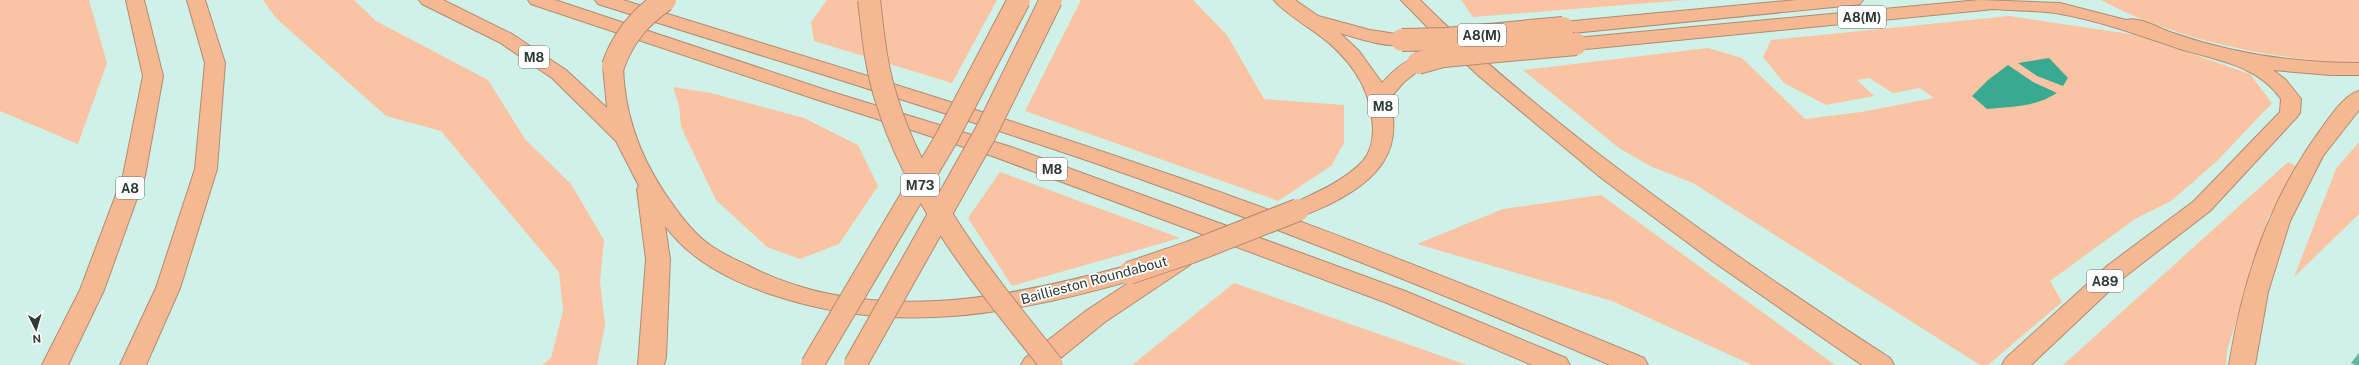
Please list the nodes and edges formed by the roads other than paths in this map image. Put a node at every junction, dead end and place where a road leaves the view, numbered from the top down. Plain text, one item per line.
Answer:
1 (135, 0) edge
2 (196, 0) edge
3 (428, 0) edge
4 (538, 0) edge
5 (604, 0) edge
6 (665, 0) edge
7 (869, 0) edge
8 (1020, 0) edge
9 (1051, 0) edge
10 (1283, 0) edge
11 (1410, 0) edge
12 (1854, 0) edge
13 (2077, 0) edge
14 (1311, 18) junction
15 (2145, 30) junction
16 (2230, 55) junction
17 (2359, 69) edge
18 (1380, 97) junction
19 (2359, 97) edge
20 (623, 137) junction
21 (648, 183) junction
22 (1135, 279) junction
23 (55, 365) edge
24 (133, 365) edge
25 (651, 365) edge
26 (812, 365) edge
27 (855, 365) edge
28 (1034, 365) edge
29 (1052, 365) edge
30 (1557, 365) edge
31 (1635, 365) edge
32 (1881, 365) edge
33 (2014, 365) edge
34 (2242, 365) edge

1 - 23 highway, A8
2 - 24 highway
3 - 20 highway, M8
4 - 30 highway, M8
5 - 31 highway, M8
6 - 20 highway, Baillieston Roundabout / M8, bridge
7 - 29 highway, M73, bridge
8 - 26 highway, M73, bridge
9 - 27 highway, M73, bridge
10 - 14 highway, M8
11 - 32 highway
12 - 14 highway, A8(M), bridge
13 - 15 highway
14 - 18 highway, M8
15 - 16 highway
15 - 18 highway, A8(M), bridge
16 - 17 highway
16 - 33 highway, A89
18 - 22 highway, M8, bridge
19 - 34 highway
20 - 21 highway, Baillieston Roundabout / M8
21 - 22 highway, Baillieston Roundabout / M8
21 - 25 highway
22 - 28 highway

